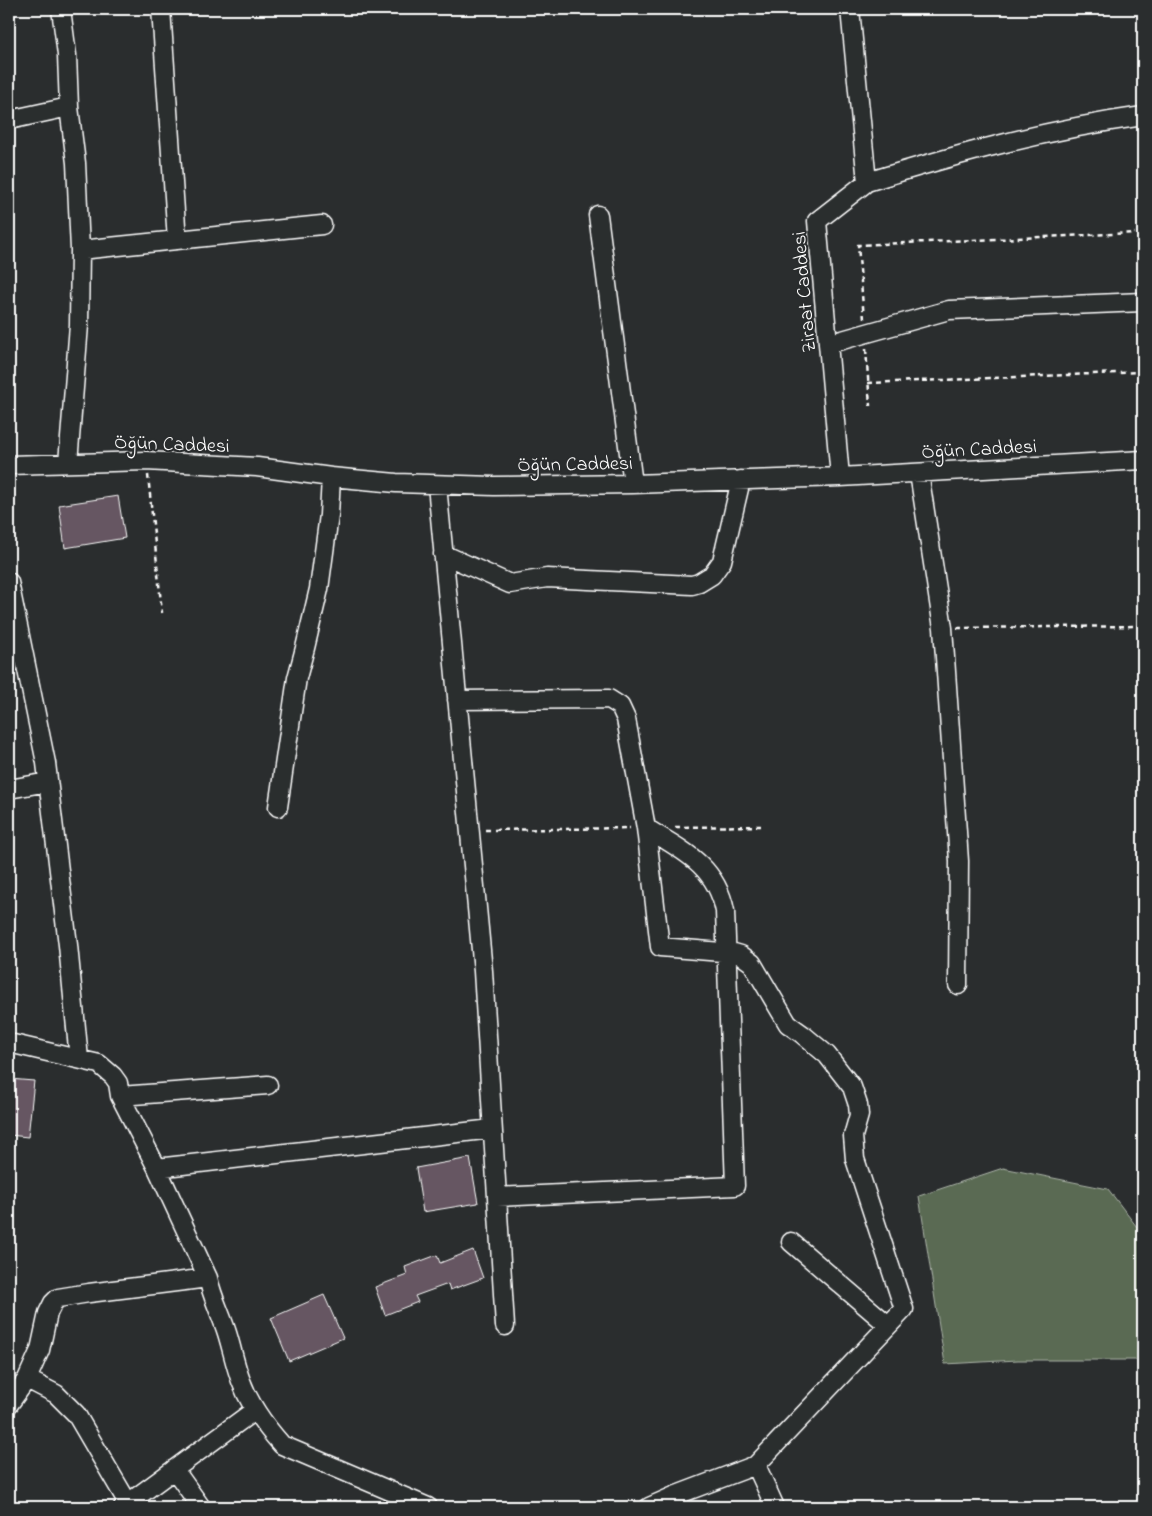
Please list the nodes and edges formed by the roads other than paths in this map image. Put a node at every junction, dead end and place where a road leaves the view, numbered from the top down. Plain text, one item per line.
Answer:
1 (61, 9) edge
2 (161, 9) edge
3 (850, 9) edge
4 (69, 107) junction
5 (1143, 116) edge
6 (9, 120) edge
7 (867, 182) junction
8 (598, 216) dead end
9 (322, 225) dead end
10 (177, 240) junction
11 (80, 250) junction
12 (1143, 302) edge
13 (828, 344) junction
14 (1143, 460) edge
15 (68, 463) junction
16 (9, 465) edge
17 (919, 472) junction
18 (331, 477) junction
19 (840, 477) junction
20 (741, 480) junction
21 (633, 484) junction
22 (437, 485) junction
23 (443, 554) junction
24 (9, 582) edge
25 (12, 612) edge
26 (457, 700) junction
27 (48, 782) junction
28 (9, 789) edge
29 (278, 806) dead end
30 (646, 828) junction
31 (727, 952) junction
32 (958, 985) dead end
33 (9, 1043) edge
34 (80, 1059) junction
35 (268, 1085) dead end
36 (120, 1096) junction
37 (492, 1129) junction
38 (157, 1168) junction
39 (497, 1197) junction
40 (791, 1242) dead end
41 (208, 1278) junction
42 (888, 1325) junction
43 (505, 1326) dead end
44 (27, 1379) junction
45 (9, 1404) edge
46 (254, 1410) junction
47 (756, 1466) junction
48 (174, 1469) junction
49 (677, 1501) edge
50 (125, 1505) edge
51 (201, 1507) edge
52 (428, 1507) edge
53 (649, 1507) edge
54 (775, 1507) edge

1 - 4 street
2 - 10 street
3 - 7 street
4 - 6 street
4 - 11 street
5 - 7 street
7 - 13 street, Ziraat Caddesi
8 - 21 street
9 - 10 street
10 - 11 street
11 - 15 street
12 - 13 street
13 - 19 street, Ziraat Caddesi
14 - 17 street, Öğün Caddesi
15 - 16 street, Öğün Caddesi
15 - 18 street, Öğün Caddesi
17 - 19 street, Öğün Caddesi
17 - 32 street
18 - 22 street, Öğün Caddesi
18 - 29 street
19 - 20 street, Öğün Caddesi
20 - 21 street, Öğün Caddesi
20 - 23 street
21 - 22 street, Öğün Caddesi
22 - 23 street
23 - 26 street
24 - 25 street
25 - 27 street
26 - 30 street
26 - 37 street
27 - 28 street
27 - 34 street
30 - 31 street
30 - 31 street
31 - 39 street
31 - 42 street
33 - 34 street
34 - 36 street
35 - 36 street
36 - 38 street
37 - 38 street
37 - 39 street
38 - 41 street
39 - 43 street
40 - 42 street
41 - 44 street
41 - 46 street
42 - 47 street
44 - 45 street
44 - 50 street
46 - 48 street
46 - 52 street
47 - 49 street
47 - 54 street
48 - 50 street
48 - 51 street
49 - 53 street

